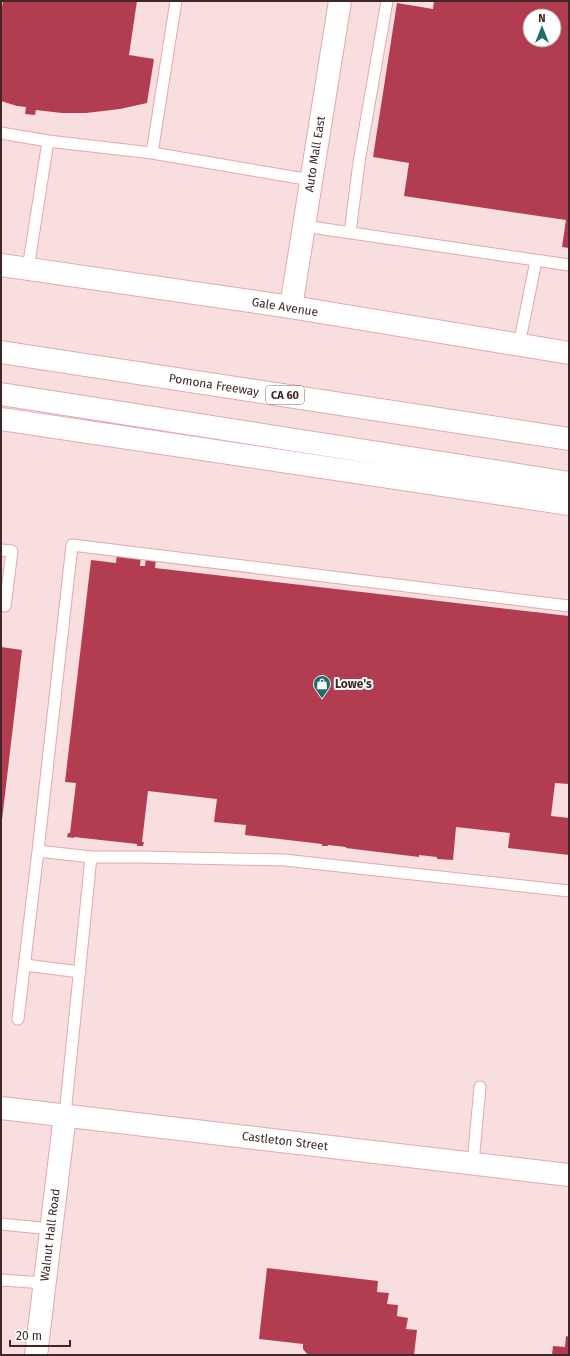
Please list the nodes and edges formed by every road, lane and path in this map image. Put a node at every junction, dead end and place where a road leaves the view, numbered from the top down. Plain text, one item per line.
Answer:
1 (176, 1) edge
2 (340, 1) edge
3 (387, 1) edge
4 (1, 133) edge
5 (48, 142) junction
6 (152, 153) junction
7 (311, 180) junction
8 (304, 226) junction
9 (350, 233) junction
10 (536, 261) junction
11 (1, 265) edge
12 (569, 265) edge
13 (28, 269) junction
14 (291, 307) junction
15 (519, 345) junction
16 (1, 352) edge
17 (569, 353) edge
18 (1, 381) edge
19 (1, 394) edge
20 (1, 419) edge
21 (569, 439) edge
22 (569, 468) edge
23 (569, 482) edge
24 (569, 504) edge
25 (1, 550) edge
26 (1, 605) edge
27 (569, 606) edge
28 (38, 851) junction
29 (91, 857) junction
30 (569, 891) edge
31 (25, 965) junction
32 (80, 972) junction
33 (18, 1019) dead end
34 (480, 1087) dead end
35 (1, 1108) edge
36 (64, 1115) junction
37 (473, 1163) junction
38 (569, 1175) edge
39 (1, 1224) edge
40 (51, 1229) junction
41 (1, 1280) edge
42 (45, 1283) junction
43 (36, 1355) edge

1 - 6 lane
2 - 7 main road, Auto Mall East
3 - 9 lane
4 - 5 lane
5 - 6 lane
5 - 13 lane
6 - 7 lane
7 - 8 main road, Auto Mall East
8 - 9 lane
8 - 14 main road, Auto Mall East
9 - 10 lane
10 - 12 lane
10 - 15 lane
11 - 13 main road, Gale Avenue
13 - 14 main road, Gale Avenue
14 - 15 main road, Gale Avenue
15 - 17 main road, Gale Avenue
16 - 21 main road, Pomona Freeway / CA 60
18 - 22 main road
19 - 23 main road
20 - 24 main road
25 - 26 lane
27 - 28 lane
28 - 29 lane
28 - 31 lane
29 - 30 lane
29 - 32 lane
31 - 32 lane
31 - 33 lane
32 - 36 lane
34 - 37 lane
35 - 36 main road, Castleton Street
36 - 37 main road, Castleton Street
36 - 40 main road, Walnut Hall Road
37 - 38 main road, Castleton Street
39 - 40 lane
40 - 42 main road, Walnut Hall Road
41 - 42 lane
42 - 43 main road, Walnut Hall Road

